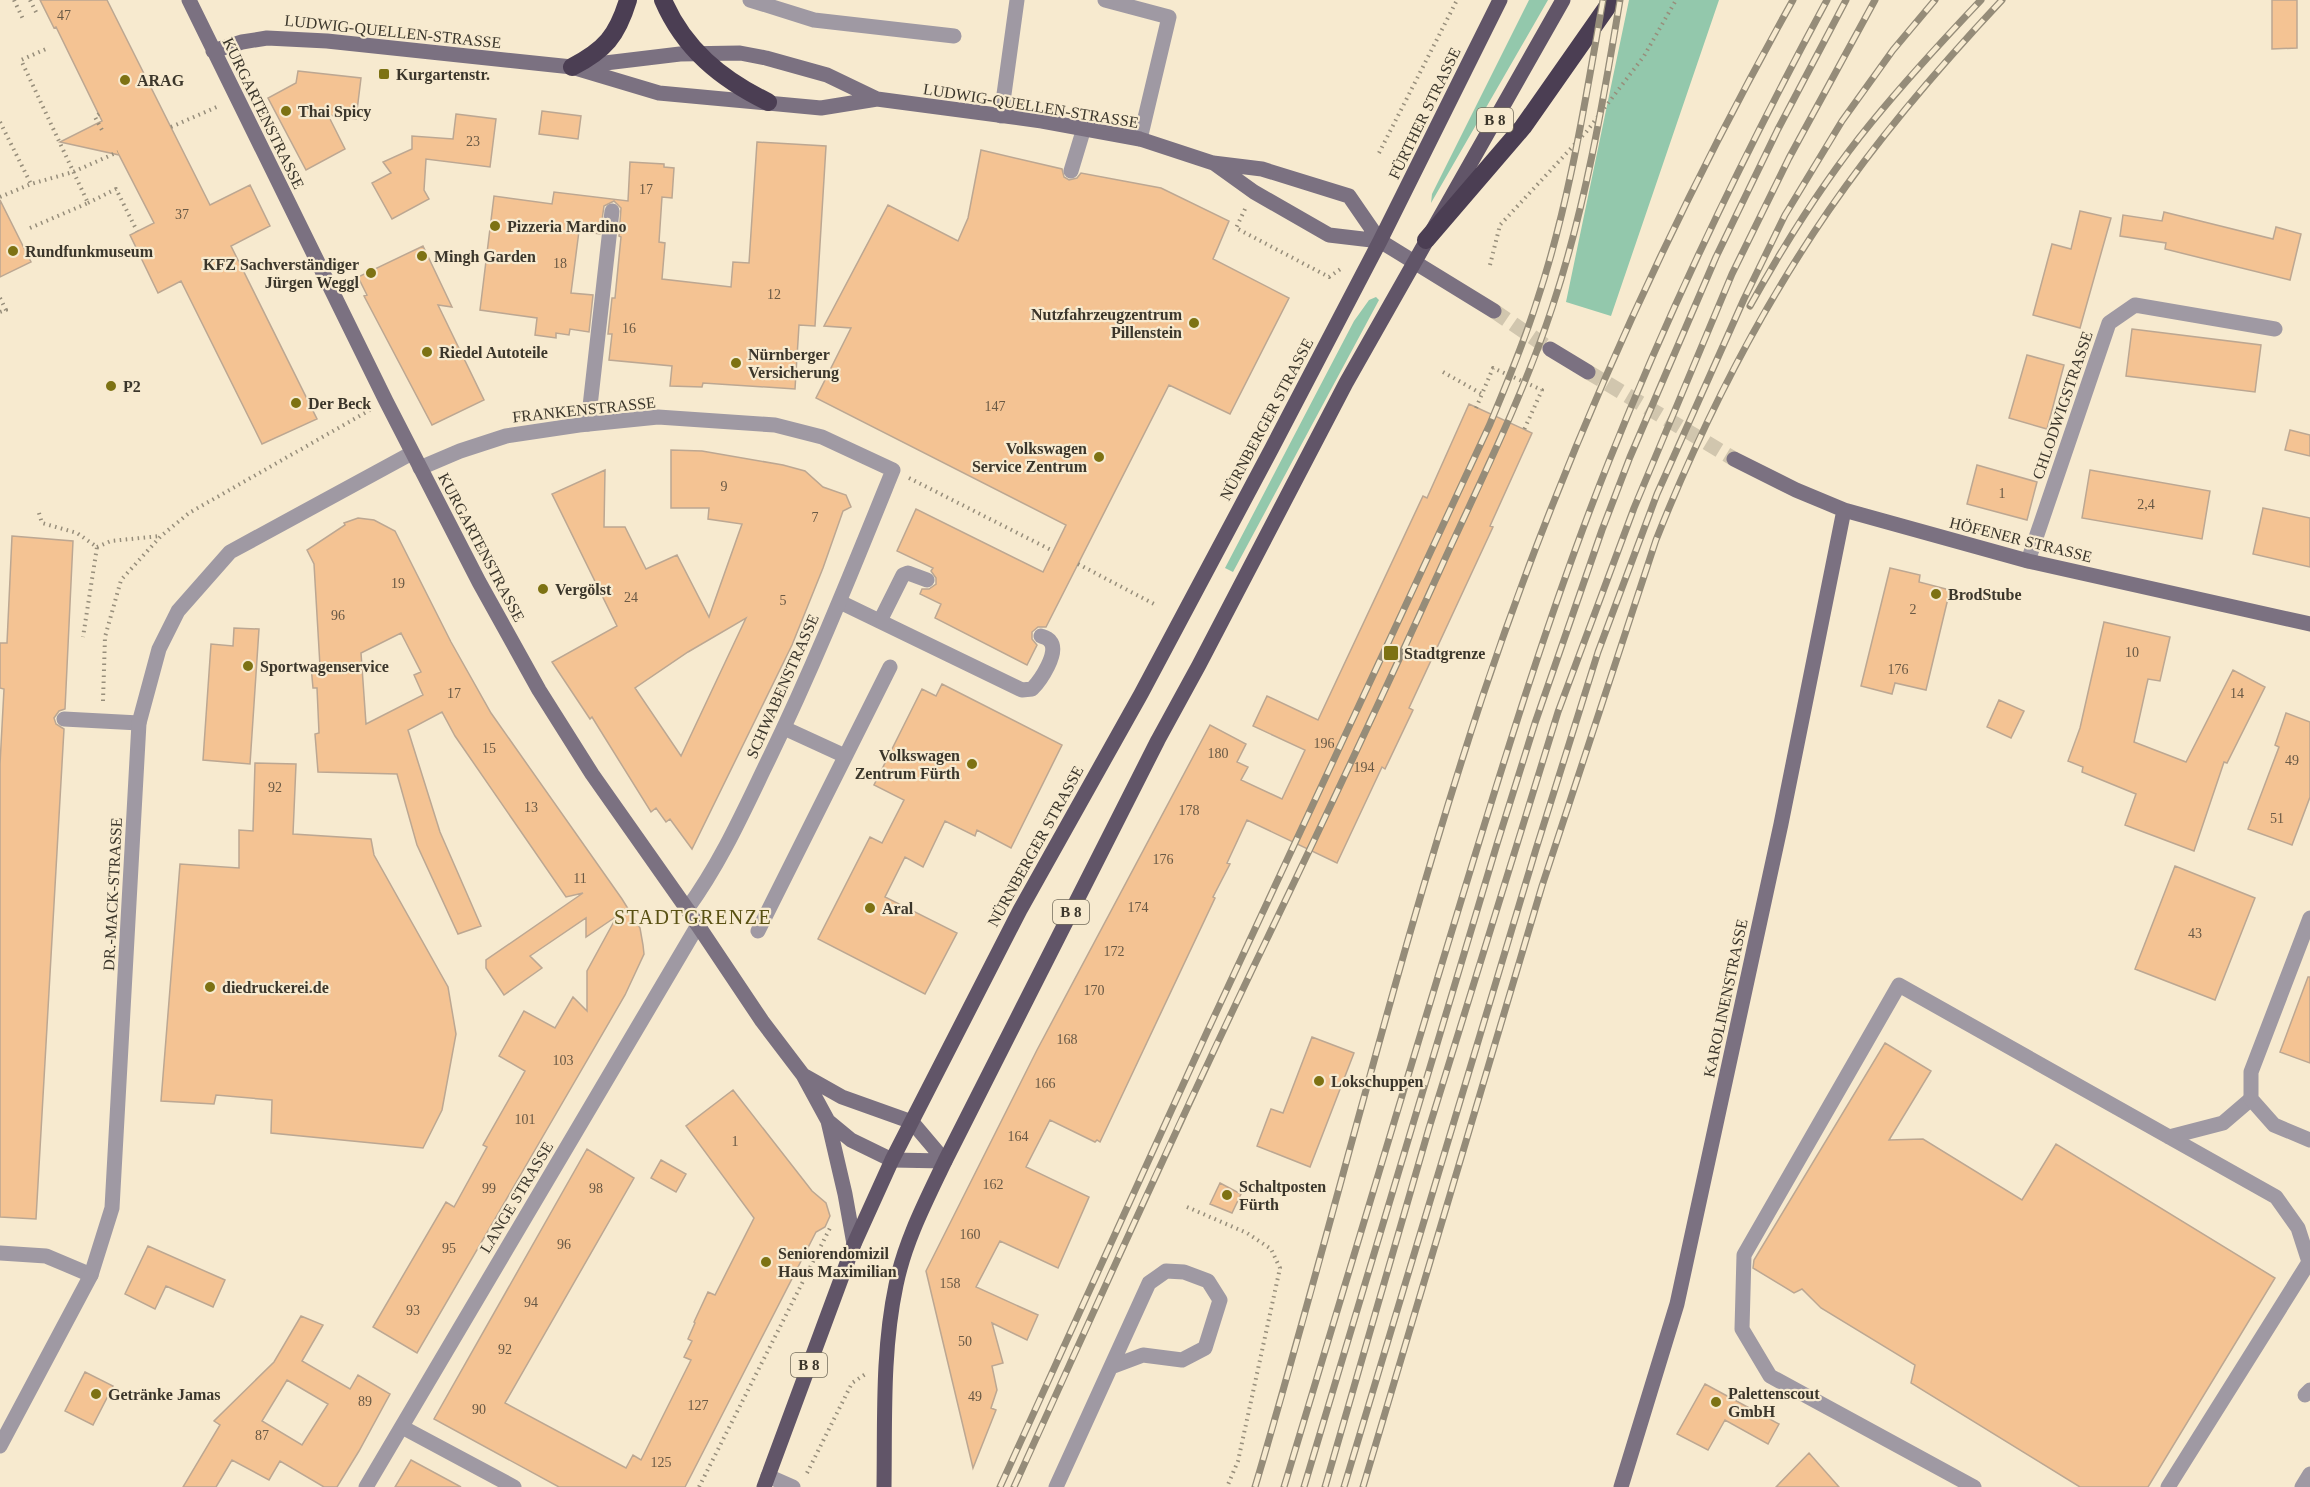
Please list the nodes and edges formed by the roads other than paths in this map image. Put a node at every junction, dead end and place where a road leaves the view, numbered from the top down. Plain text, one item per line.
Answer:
1 (189, 0) edge
2 (628, 0) edge
3 (663, 0) edge
4 (750, 0) edge
5 (1017, 0) edge
6 (1105, 0) edge
7 (1500, 0) edge
8 (1563, 0) edge
9 (1612, 0) edge
10 (954, 36) dead end
11 (213, 51) junction
12 (695, 52) junction
13 (572, 67) junction
14 (877, 99) junction
15 (768, 102) junction
16 (1000, 116) junction
17 (1084, 128) junction
18 (1140, 139) junction
19 (1213, 163) junction
20 (1071, 171) dead end
21 (612, 211) dead end
22 (1426, 240) junction
23 (1380, 241) junction
24 (1413, 262) junction
25 (1494, 311) tunnel mouth
26 (2275, 328) dead end
27 (1550, 349) tunnel mouth
28 (1588, 372) tunnel mouth
29 (588, 424) junction
30 (412, 453) junction
31 (1734, 459) tunnel mouth
32 (420, 468) junction
33 (893, 470) joint
34 (1844, 510) junction
35 (2028, 561) junction
36 (927, 580) dead end
37 (840, 602) junction
38 (880, 621) junction
39 (2310, 624) edge
40 (1041, 636) dead end
41 (890, 667) dead end
42 (64, 719) dead end
43 (139, 723) junction
44 (784, 728) junction
45 (845, 756) junction
46 (687, 909) junction
47 (2310, 918) edge
48 (698, 925) junction
49 (758, 931) dead end
50 (803, 1075) junction
51 (2251, 1099) junction
52 (828, 1121) junction
53 (912, 1122) junction
54 (2169, 1137) junction
55 (2310, 1140) edge
56 (892, 1160) junction
57 (945, 1161) junction
58 (854, 1244) junction
59 (0, 1253) edge
60 (91, 1275) junction
61 (1111, 1367) junction
62 (402, 1426) junction
63 (0, 1446) edge
64 (2310, 1474) edge
65 (766, 1482) edge
66 (366, 1487) edge
67 (514, 1487) edge
68 (793, 1487) edge
69 (884, 1487) edge
70 (1056, 1487) edge
71 (1621, 1487) edge
72 (1974, 1487) edge
73 (2168, 1487) edge
74 (2302, 1487) edge

1 - 11 street, KURGARTENSTRASSE
2 - 13 highway
3 - 12 highway
4 - 10 street
5 - 16 street
6 - 18 street
7 - 23 main road, FÜRTHER STRASSE / B 8
8 - 22 main road, B 8
9 - 22 highway
11 - 13 street, LUDWIG-QUELLEN-STRASSE
11 - 30 street, KURGARTENSTRASSE
12 - 13 street, LUDWIG-QUELLEN-STRASSE
12 - 14 street, LUDWIG-QUELLEN-STRASSE
12 - 15 highway
13 - 15 street, LUDWIG-QUELLEN-STRASSE
14 - 15 street, LUDWIG-QUELLEN-STRASSE
14 - 16 street, LUDWIG-QUELLEN-STRASSE
16 - 17 street, LUDWIG-QUELLEN-STRASSE
17 - 18 street, LUDWIG-QUELLEN-STRASSE
17 - 20 street
18 - 19 street, LUDWIG-QUELLEN-STRASSE
19 - 23 street, LUDWIG-QUELLEN-STRASSE
19 - 23 street, LUDWIG-QUELLEN-STRASSE
21 - 29 street
22 - 24 main road, B 8
23 - 24 street
23 - 53 main road, NÜRNBERGER STRASSE / B 8
24 - 25 street
24 - 57 main road, B 8
26 - 35 street, CHLODWIGSTRASSE
27 - 28 street
29 - 32 street, FRANKENSTRASSE
29 - 33 street, FRANKENSTRASSE
30 - 32 street, KURGARTENSTRASSE
30 - 43 street, DR.-MACK-STRASSE
31 - 34 street, HÖFENER STRASSE
32 - 46 street, KURGARTENSTRASSE
33 - 37 street, SCHWABENSTRASSE
34 - 35 street, HÖFENER STRASSE
34 - 71 street, KAROLINENSTRASSE
35 - 39 street, HÖFENER STRASSE
36 - 38 street
37 - 38 street
37 - 44 street, SCHWABENSTRASSE
38 - 40 street
41 - 45 street
42 - 43 street
43 - 60 street, DR.-MACK-STRASSE
44 - 45 street
44 - 46 street, SCHWABENSTRASSE
45 - 49 street
46 - 48 street, KURGARTENSTRASSE
47 - 51 street
48 - 50 street, KURGARTENSTRASSE
48 - 62 street, LANGE STRASSE
50 - 52 street, KURGARTENSTRASSE
50 - 53 street, KURGARTENSTRASSE
51 - 54 street
51 - 55 street
52 - 56 street, KURGARTENSTRASSE
52 - 58 street
53 - 56 main road, NÜRNBERGER STRASSE / B 8
53 - 57 street
54 - 72 street
54 - 73 street
56 - 57 street, KURGARTENSTRASSE
56 - 58 main road, NÜRNBERGER STRASSE / B 8
57 - 69 main road, B 8
58 - 65 main road, NÜRNBERGER STRASSE / B 8
59 - 60 street
60 - 63 street, DR.-MACK-STRASSE
61 - 61 street
61 - 70 street
62 - 66 street, LANGE STRASSE
62 - 67 street
64 - 74 street
65 - 68 street

